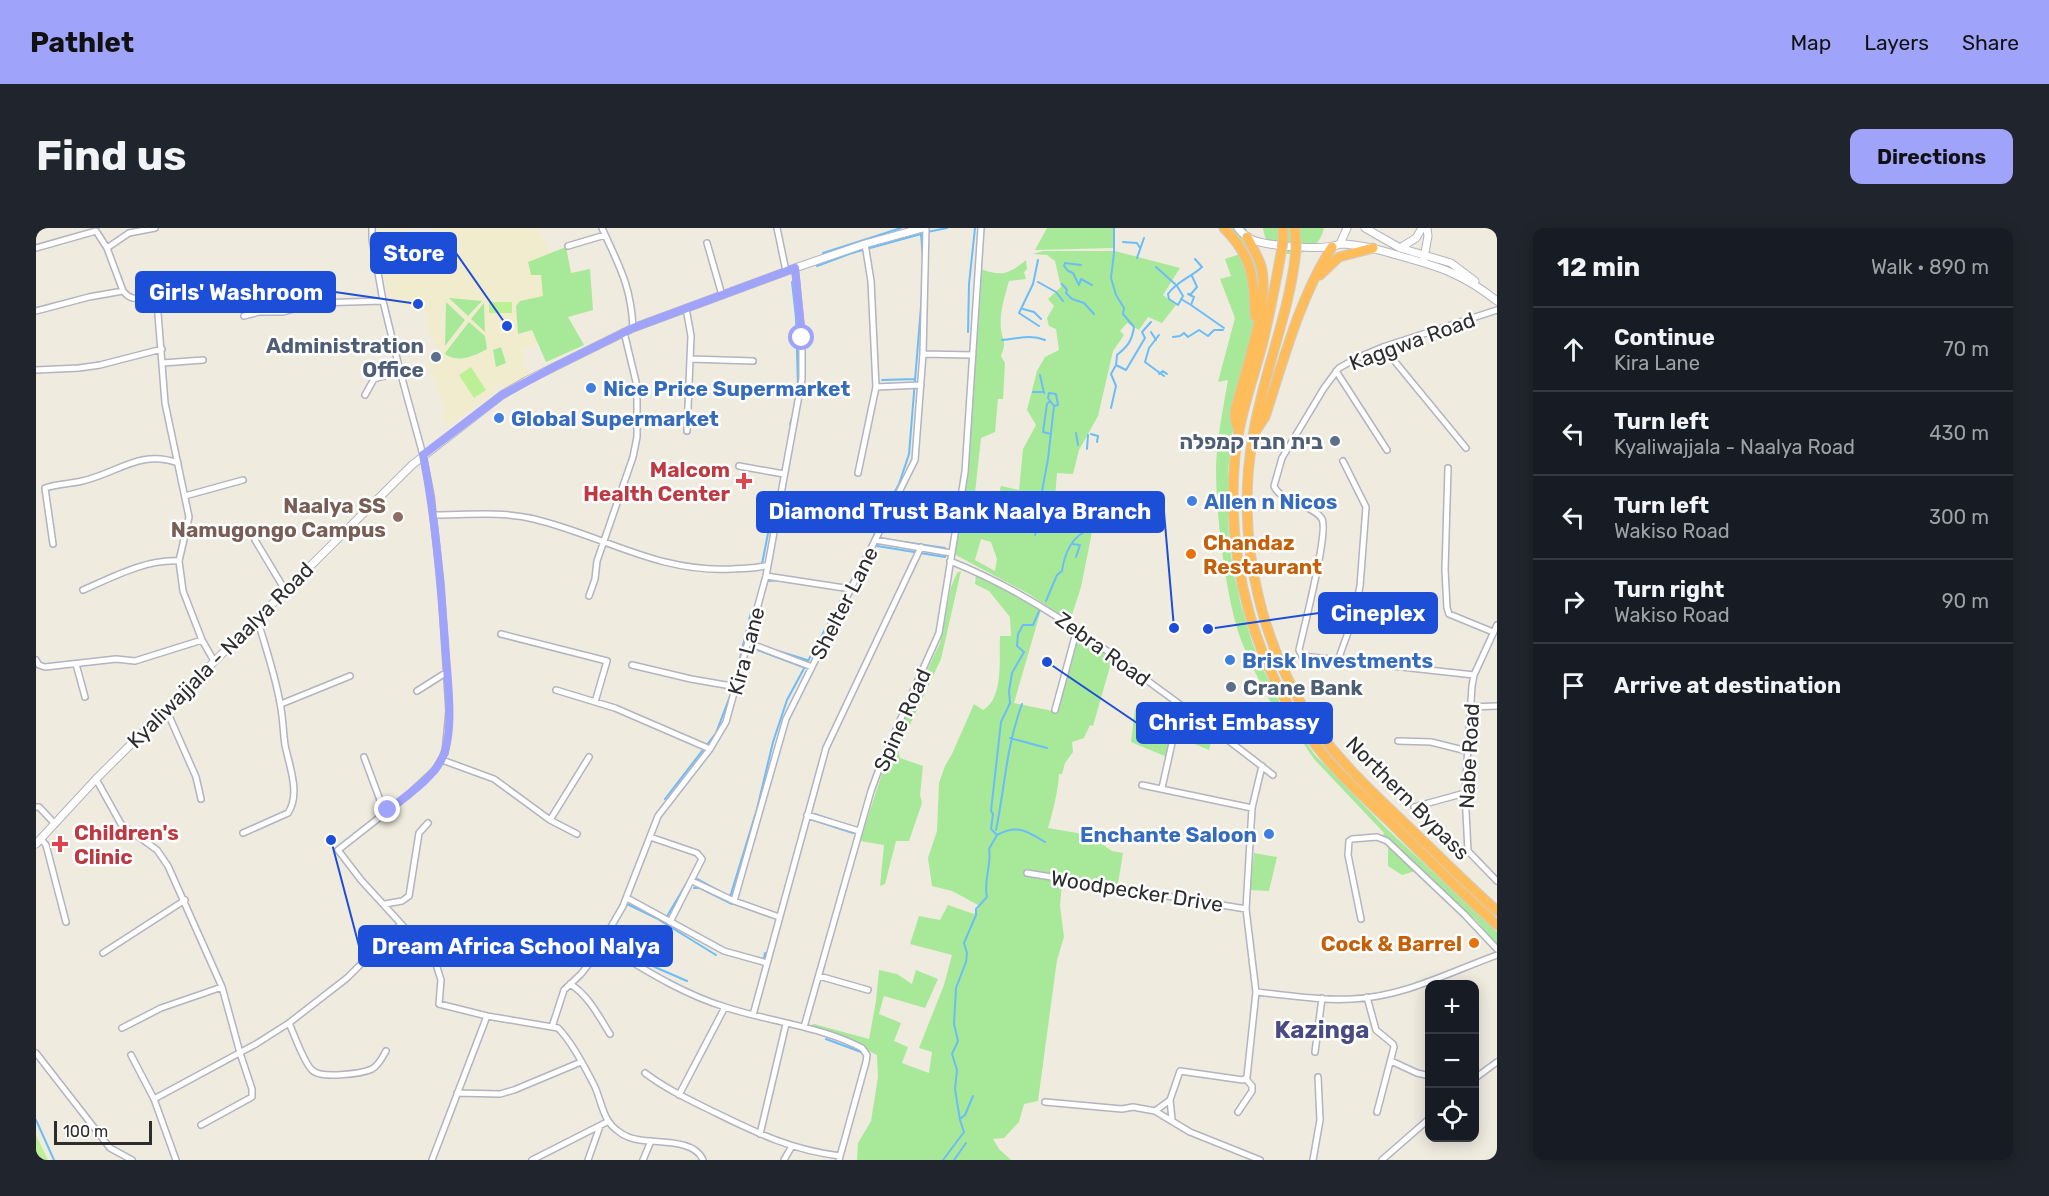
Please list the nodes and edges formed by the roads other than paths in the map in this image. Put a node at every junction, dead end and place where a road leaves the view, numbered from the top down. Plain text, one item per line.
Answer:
1 (155, 228) edge
2 (372, 228) edge
3 (602, 228) edge
4 (777, 228) edge
5 (981, 228) edge
6 (1224, 228) edge
7 (1238, 228) edge
8 (1284, 228) edge
9 (1295, 228) edge
10 (1347, 228) edge
11 (1365, 228) edge
12 (1422, 228) edge
13 (1427, 228) edge
14 (926, 230) edge
15 (606, 235) junction
16 (1247, 237) junction
17 (708, 243) dead end
18 (1336, 245) junction
19 (568, 246) dead end
20 (36, 248) edge
21 (107, 248) junction
22 (865, 248) junction
23 (1373, 248) junction
24 (1400, 248) junction
25 (1424, 258) junction
26 (795, 268) junction
27 (786, 271) junction
28 (1309, 289) junction
29 (123, 291) junction
30 (722, 295) junction
31 (383, 301) junction
32 (1497, 301) edge
33 (686, 308) junction
34 (1497, 310) edge
35 (36, 311) edge
36 (244, 316) dead end
37 (633, 328) junction
38 (624, 332) junction
39 (1256, 336) junction
40 (1383, 347) junction
41 (162, 350) junction
42 (923, 354) junction
43 (973, 355) junction
44 (691, 359) junction
45 (203, 360) dead end
46 (753, 361) dead end
47 (163, 363) junction
48 (36, 370) edge
49 (400, 371) junction
50 (1336, 371) junction
51 (917, 385) junction
52 (876, 387) junction
53 (365, 395) dead end
54 (687, 431) dead end
55 (1239, 433) junction
56 (1253, 435) junction
57 (1466, 448) dead end
58 (1387, 450) dead end
59 (423, 455) junction
60 (1343, 461) dead end
61 (178, 463) junction
62 (739, 466) dead end
63 (1448, 468) dead end
64 (858, 473) dead end
65 (784, 474) junction
66 (243, 480) dead end
67 (185, 496) junction
68 (434, 515) junction
69 (255, 540) dead end
70 (875, 540) junction
71 (604, 542) junction
72 (53, 544) dead end
73 (919, 550) junction
74 (951, 553) junction
75 (179, 561) junction
76 (950, 561) junction
77 (768, 565) junction
78 (766, 576) junction
79 (851, 589) junction
80 (83, 590) dead end
81 (285, 590) junction
82 (589, 596) dead end
83 (257, 618) junction
84 (1497, 625) edge
85 (1077, 629) junction
86 (1493, 632) junction
87 (501, 634) dead end
88 (202, 640) junction
89 (749, 643) junction
90 (36, 660) edge
91 (1338, 660) junction
92 (214, 661) junction
93 (76, 664) junction
94 (632, 665) dead end
95 (808, 665) junction
96 (447, 672) junction
97 (350, 675) dead end
98 (1474, 675) junction
99 (734, 687) junction
100 (556, 690) dead end
101 (417, 691) dead end
102 (85, 697) dead end
103 (595, 702) junction
104 (280, 704) junction
105 (1497, 706) edge
106 (1470, 707) junction
107 (166, 709) junction
108 (1055, 710) dead end
109 (1398, 741) dead end
110 (1172, 743) dead end
111 (707, 747) junction
112 (1467, 751) junction
113 (364, 757) dead end
114 (589, 757) dead end
115 (442, 760) junction
116 (1262, 766) junction
117 (1273, 775) dead end
118 (96, 779) junction
119 (1142, 785) dead end
120 (1162, 788) junction
121 (1465, 793) junction
122 (201, 799) dead end
123 (36, 800) edge
124 (38, 807) edge
125 (1414, 807) dead end
126 (1252, 808) junction
127 (388, 810) junction
128 (807, 815) junction
129 (550, 820) junction
130 (428, 823) dead end
131 (55, 824) junction
132 (859, 831) junction
133 (243, 833) dead end
134 (577, 834) dead end
135 (650, 837) junction
136 (38, 841) edge
137 (1027, 873) dead end
138 (692, 881) junction
139 (1497, 881) edge
140 (627, 898) junction
141 (185, 900) junction
142 (734, 902) junction
143 (385, 904) junction
144 (1246, 909) junction
145 (1497, 911) edge
146 (778, 917) junction
147 (1361, 919) dead end
148 (66, 922) dead end
149 (670, 922) junction
150 (401, 924) junction
151 (1497, 925) edge
152 (602, 944) junction
153 (1497, 949) edge
154 (103, 952) dead end
155 (1497, 956) edge
156 (767, 963) junction
157 (819, 976) junction
158 (570, 984) junction
159 (222, 987) junction
160 (868, 990) dead end
161 (1256, 992) junction
162 (1322, 998) junction
163 (1366, 998) junction
164 (724, 1007) junction
165 (753, 1015) junction
166 (487, 1016) junction
167 (290, 1023) junction
168 (786, 1024) junction
169 (552, 1027) junction
170 (804, 1027) junction
171 (122, 1028) dead end
172 (610, 1034) dead end
173 (386, 1051) dead end
174 (1315, 1052) dead end
175 (36, 1053) edge
176 (240, 1053) junction
177 (132, 1055) dead end
178 (1391, 1061) junction
179 (581, 1062) junction
180 (1497, 1062) edge
181 (645, 1073) dead end
182 (1425, 1075) edge
183 (1479, 1075) edge
184 (1318, 1077) dead end
185 (1246, 1078) junction
186 (458, 1093) junction
187 (679, 1095) junction
188 (154, 1099) junction
189 (1170, 1100) junction
190 (1045, 1102) dead end
191 (1155, 1111) junction
192 (1238, 1112) dead end
193 (1377, 1112) dead end
194 (1172, 1119) junction
195 (607, 1122) junction
196 (1425, 1122) edge
197 (201, 1125) dead end
198 (600, 1126) junction
199 (760, 1134) junction
200 (651, 1141) junction
201 (792, 1146) junction
202 (840, 1158) edge
203 (132, 1160) edge
204 (176, 1160) edge
205 (432, 1160) edge
206 (532, 1160) edge
207 (588, 1160) edge
208 (642, 1160) edge
209 (703, 1160) edge
210 (784, 1160) edge
211 (1260, 1160) edge
212 (1313, 1160) edge
213 (1382, 1160) edge

1 - 21 street
2 - 31 street
3 - 15 street
4 - 27 street
5 - 43 street, Spine Road
6 - 39 highway
7 - 16 main road
8 - 55 highway, Northern Bypass
9 - 56 highway, Northern Bypass
10 - 18 main road
11 - 24 main road
12 - 24 main road
13 - 25 main road
14 - 22 main road, Kyaliwajjala - Naalya Road
14 - 42 street, Shelter Lane
15 - 19 street
15 - 37 street
16 - 18 main road
16 - 39 highway
17 - 30 street
18 - 23 main road
18 - 28 highway
20 - 21 street
21 - 29 street
22 - 26 main road, Kyaliwajjala - Naalya Road
22 - 52 street
23 - 25 main road
23 - 28 highway
24 - 25 main road
25 - 32 main road
26 - 27 main road, Kyaliwajjala - Naalya Road
26 - 65 street, Kira Lane
27 - 30 main road, Kyaliwajjala - Naalya Road
28 - 56 highway
29 - 35 street
29 - 41 street
30 - 33 main road, Kyaliwajjala - Naalya Road
31 - 36 street
31 - 49 street
33 - 37 main road, Kyaliwajjala - Naalya Road
33 - 44 street
34 - 40 street, Kaggwa Road
37 - 38 main road, Kyaliwajjala - Naalya Road
38 - 59 main road, Kyaliwajjala - Naalya Road
38 - 71 street
39 - 55 highway
40 - 50 street, Kaggwa Road
40 - 57 street
41 - 47 street
41 - 48 street
42 - 43 street
42 - 51 street, Shelter Lane
43 - 74 street, Spine Road
44 - 46 street
44 - 54 street
45 - 47 street
47 - 61 street
49 - 53 street
49 - 59 street
50 - 58 street
50 - 91 street, Kaggwa Road
51 - 52 street
51 - 70 street, Shelter Lane
52 - 64 street
55 - 151 highway, Northern Bypass
56 - 145 highway, Northern Bypass
59 - 68 street
59 - 81 main road, Kyaliwajjala - Naalya Road
60 - 91 street
61 - 67 street
61 - 72 street
62 - 65 street
63 - 86 street
65 - 77 street, Kira Lane
66 - 67 street
67 - 75 street
68 - 71 street
68 - 96 street
69 - 81 street
70 - 73 street
70 - 79 street, Shelter Lane
71 - 77 street
71 - 82 street
73 - 74 street
73 - 128 street
74 - 76 street, Spine Road
75 - 80 street
75 - 88 street
76 - 85 street, Zebra Road
76 - 132 street, Spine Road
77 - 78 street, Kira Lane
78 - 79 street
78 - 89 street, Kira Lane
79 - 95 street, Shelter Lane
81 - 83 main road, Kyaliwajjala - Naalya Road
83 - 92 main road, Kyaliwajjala - Naalya Road
83 - 104 street
84 - 86 street, Nabe Road
85 - 108 street
85 - 116 street, Zebra Road
86 - 98 street, Nabe Road
87 - 103 street
88 - 92 street
88 - 93 street
89 - 95 street
89 - 99 street, Kira Lane
90 - 93 street
91 - 98 street
92 - 107 main road, Kyaliwajjala - Naalya Road
93 - 102 street
94 - 99 street
95 - 142 street, Shelter Lane
96 - 101 street
96 - 115 street
97 - 104 street
98 - 106 street, Nabe Road
99 - 111 street, Kira Lane
100 - 103 street
103 - 111 street
104 - 133 street
105 - 106 street
106 - 112 street, Nabe Road
107 - 118 main road, Kyaliwajjala - Naalya Road
107 - 122 street
109 - 112 street
110 - 120 street
111 - 135 street, Kira Lane
112 - 121 street, Nabe Road
113 - 127 street
114 - 129 street
115 - 127 street
115 - 129 street
116 - 117 street, Zebra Road
116 - 126 street
118 - 131 main road, Kyaliwajjala - Naalya Road
118 - 141 street
119 - 120 street
120 - 126 street
121 - 125 street
121 - 139 street, Nabe Road
123 - 124 street
124 - 131 street
126 - 144 street
127 - 143 street
128 - 132 street
128 - 146 street
129 - 134 street
130 - 143 street
131 - 136 main road, Kyaliwajjala - Naalya Road
132 - 157 street, Spine Road
135 - 138 street
135 - 140 street, Kira Lane
136 - 148 street
137 - 144 street, Woodpecker Drive
138 - 142 street
138 - 149 street
140 - 149 street
140 - 152 street, Kira Lane
141 - 154 street
141 - 159 street
142 - 146 street
143 - 150 street
144 - 161 street
146 - 156 street
147 - 153 street
149 - 156 street
150 - 166 street
150 - 167 street
152 - 158 street, Kira Lane
152 - 164 street
155 - 163 street
156 - 165 street
157 - 160 street
157 - 170 street, Spine Road
158 - 169 street, Kira Lane
158 - 172 street
159 - 171 street
159 - 176 street
161 - 162 street
161 - 185 street
162 - 163 street
162 - 174 street
163 - 178 street
164 - 165 street
164 - 187 street
165 - 168 street
166 - 169 street
166 - 186 street
167 - 173 street
167 - 176 street
168 - 170 street
168 - 199 street
169 - 179 street
170 - 202 street
175 - 203 street
176 - 188 street
176 - 197 street
177 - 188 street
178 - 182 street
178 - 193 street
179 - 186 street
179 - 195 street
180 - 183 street
181 - 187 street
184 - 212 street
185 - 189 street
185 - 192 street
186 - 205 street
187 - 199 street
188 - 204 street
189 - 191 street
189 - 194 street
190 - 191 street
191 - 194 street
194 - 211 street
195 - 198 street
195 - 200 street
196 - 213 street
198 - 206 street
198 - 207 street
199 - 201 street
200 - 208 street
200 - 209 street
201 - 202 street
201 - 210 street

